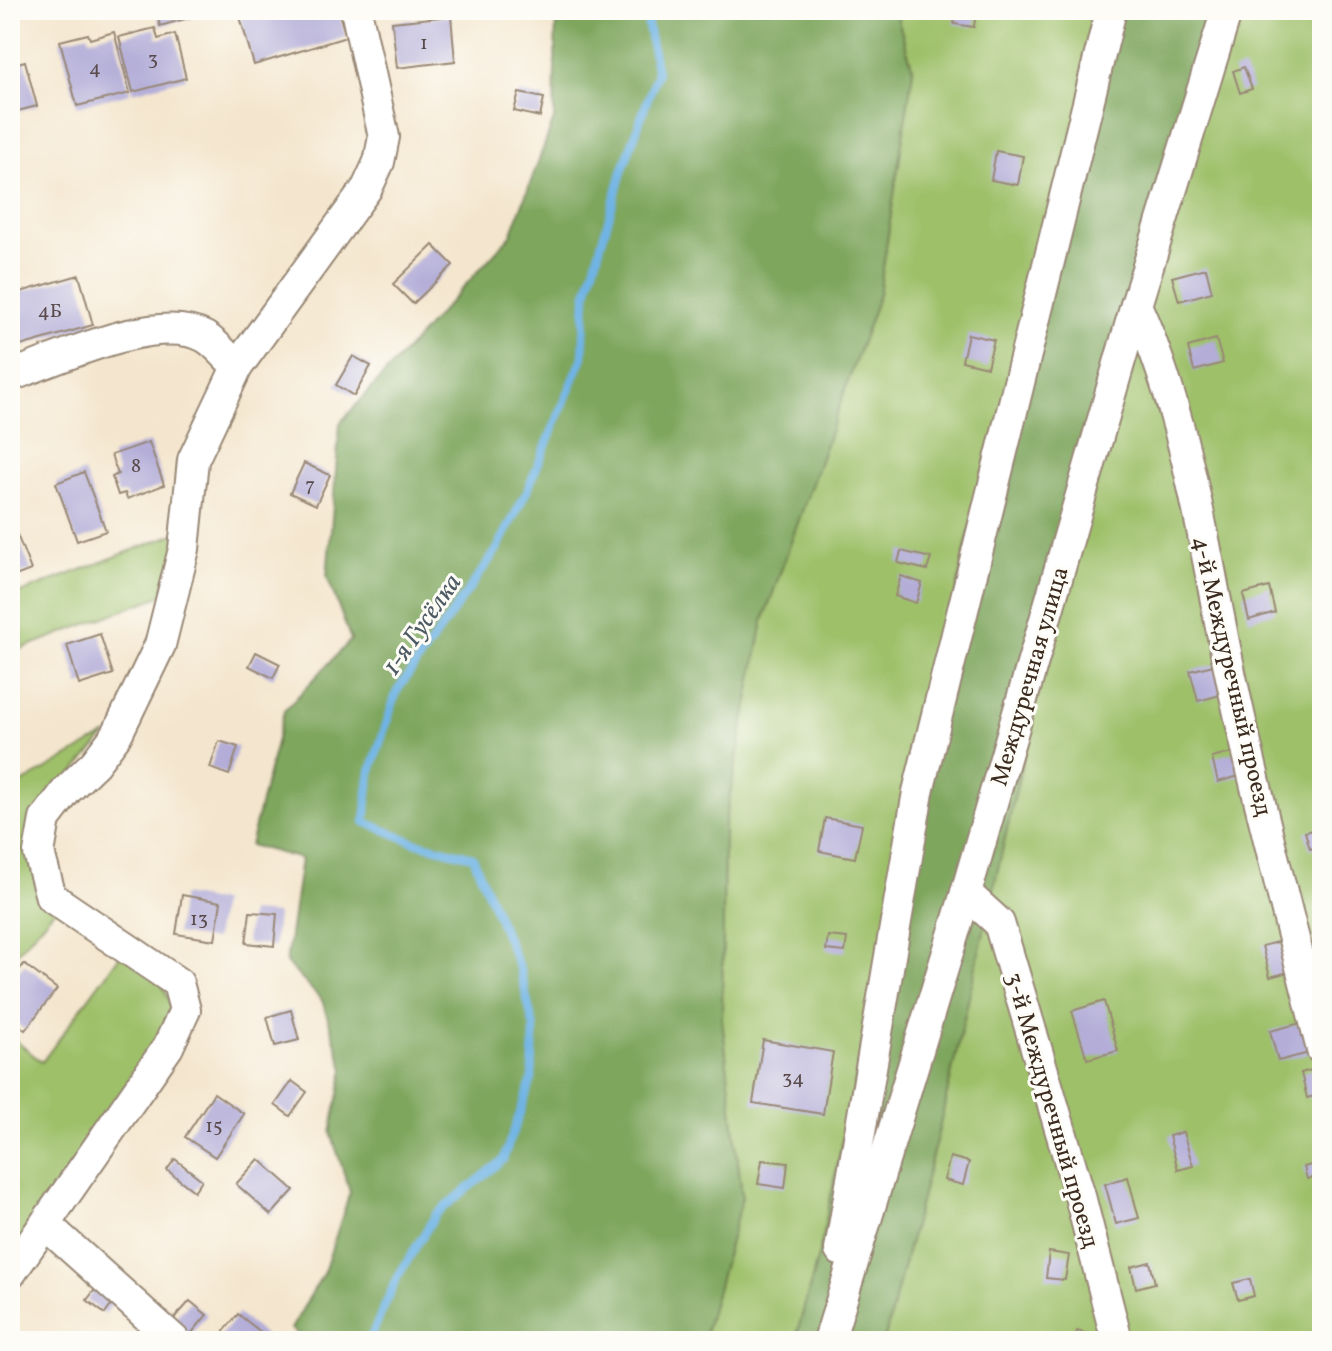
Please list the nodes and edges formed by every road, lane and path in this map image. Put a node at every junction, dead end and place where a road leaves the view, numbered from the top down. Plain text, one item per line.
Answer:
1 (356, 10) edge
2 (1111, 10) edge
3 (1227, 10) edge
4 (1136, 305) junction
5 (237, 367) junction
6 (10, 376) edge
7 (966, 893) junction
8 (1322, 1050) edge
9 (45, 1224) junction
10 (10, 1274) edge
11 (175, 1341) edge
12 (827, 1341) edge
13 (1117, 1341) edge

1 - 5 street
2 - 12 street
3 - 4 street, Междуречная улица
4 - 7 street, Междуречная улица
4 - 8 street, 4-й Междуречный проезд
5 - 6 street
5 - 9 street
7 - 12 street, Междуречная улица
7 - 13 street, 3-й Междуречный проезд
9 - 10 street
9 - 11 street

